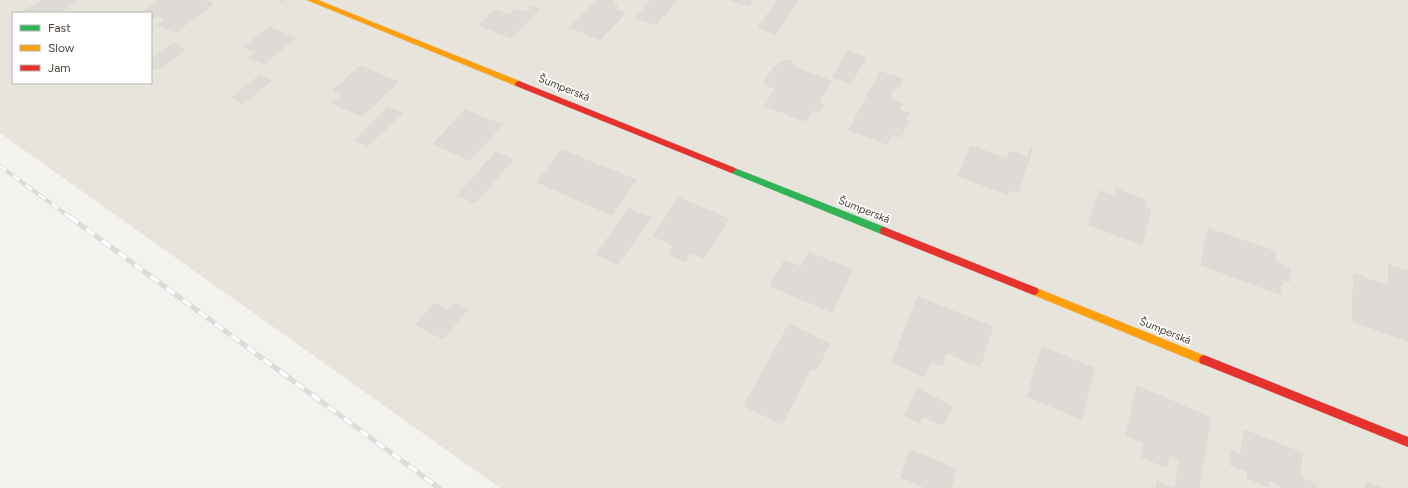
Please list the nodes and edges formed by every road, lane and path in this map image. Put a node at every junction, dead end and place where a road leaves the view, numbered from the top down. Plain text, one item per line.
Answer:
1 (311, 0) edge
2 (1408, 442) edge

1 - 2 street, Šumperská

